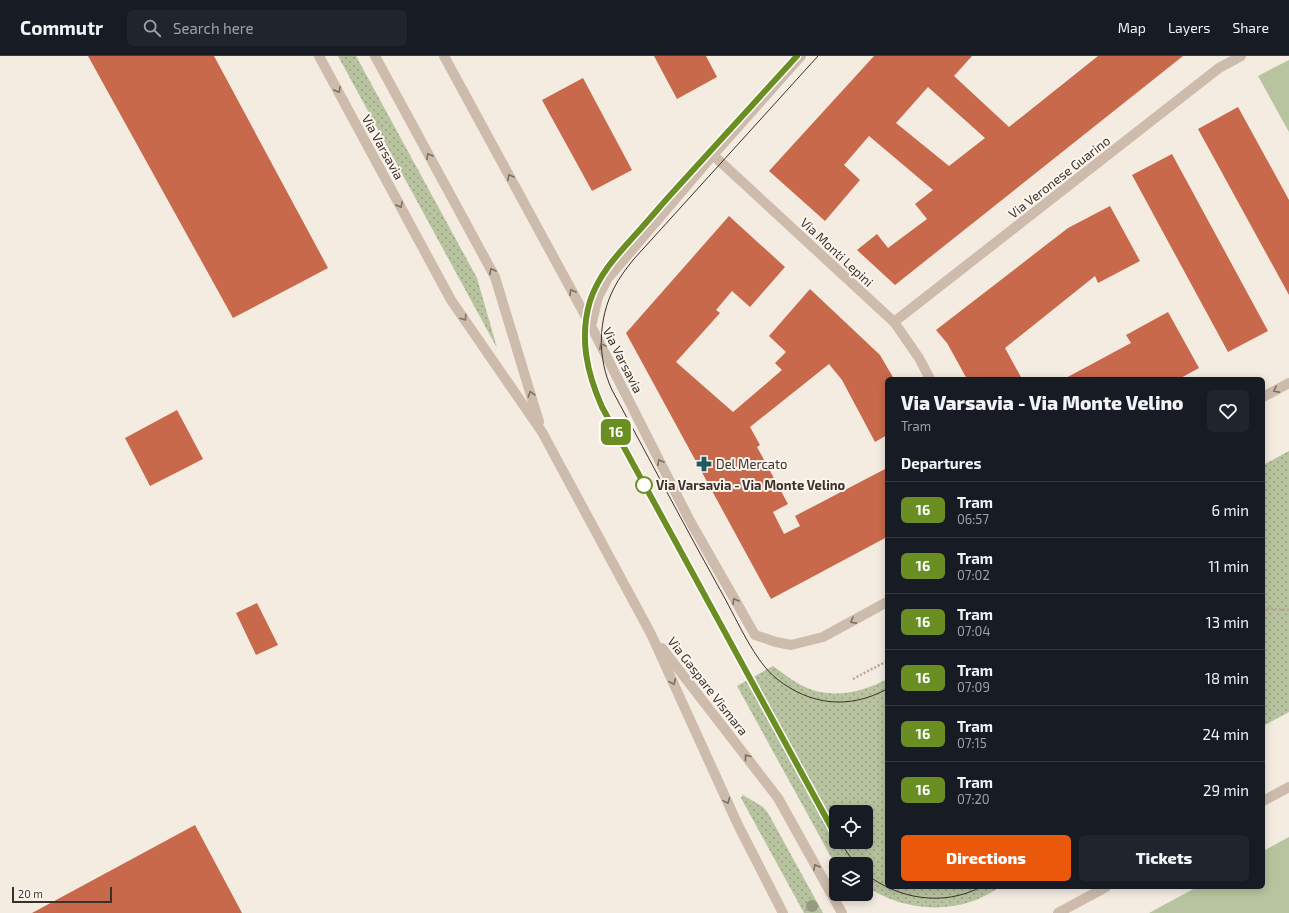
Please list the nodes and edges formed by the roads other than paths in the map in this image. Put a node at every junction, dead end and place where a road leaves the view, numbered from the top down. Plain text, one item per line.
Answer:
1 (319, 56) edge
2 (375, 56) edge
3 (444, 56) edge
4 (801, 56) edge
5 (1241, 56) edge
6 (712, 155) junction
7 (894, 322) junction
8 (591, 326) junction
9 (929, 377) edge
10 (1289, 383) edge
11 (1265, 396) edge
12 (542, 432) junction
13 (885, 603) edge
14 (651, 634) junction
15 (1289, 787) edge
16 (1265, 800) edge
17 (1102, 889) edge
18 (783, 913) edge
19 (842, 913) edge
20 (1058, 913) edge

1 -> 12 street, Via Varsavia
12 -> 2 street, Via Varsavia
8 -> 3 street, Via Varsavia
4 - 6 street
5 - 7 street, Via Veronese Guarino
6 - 7 street, Via Monti Lepini
6 - 8 street
7 - 9 street, Via Monti Lepini
13 -> 8 street, Via Varsavia
10 -> 11 street
12 - 14 street, Via Varsavia
14 -> 18 street, Via Gaspare Vismara
19 -> 14 street, Via Gaspare Vismara
15 - 16 street
17 - 20 street

